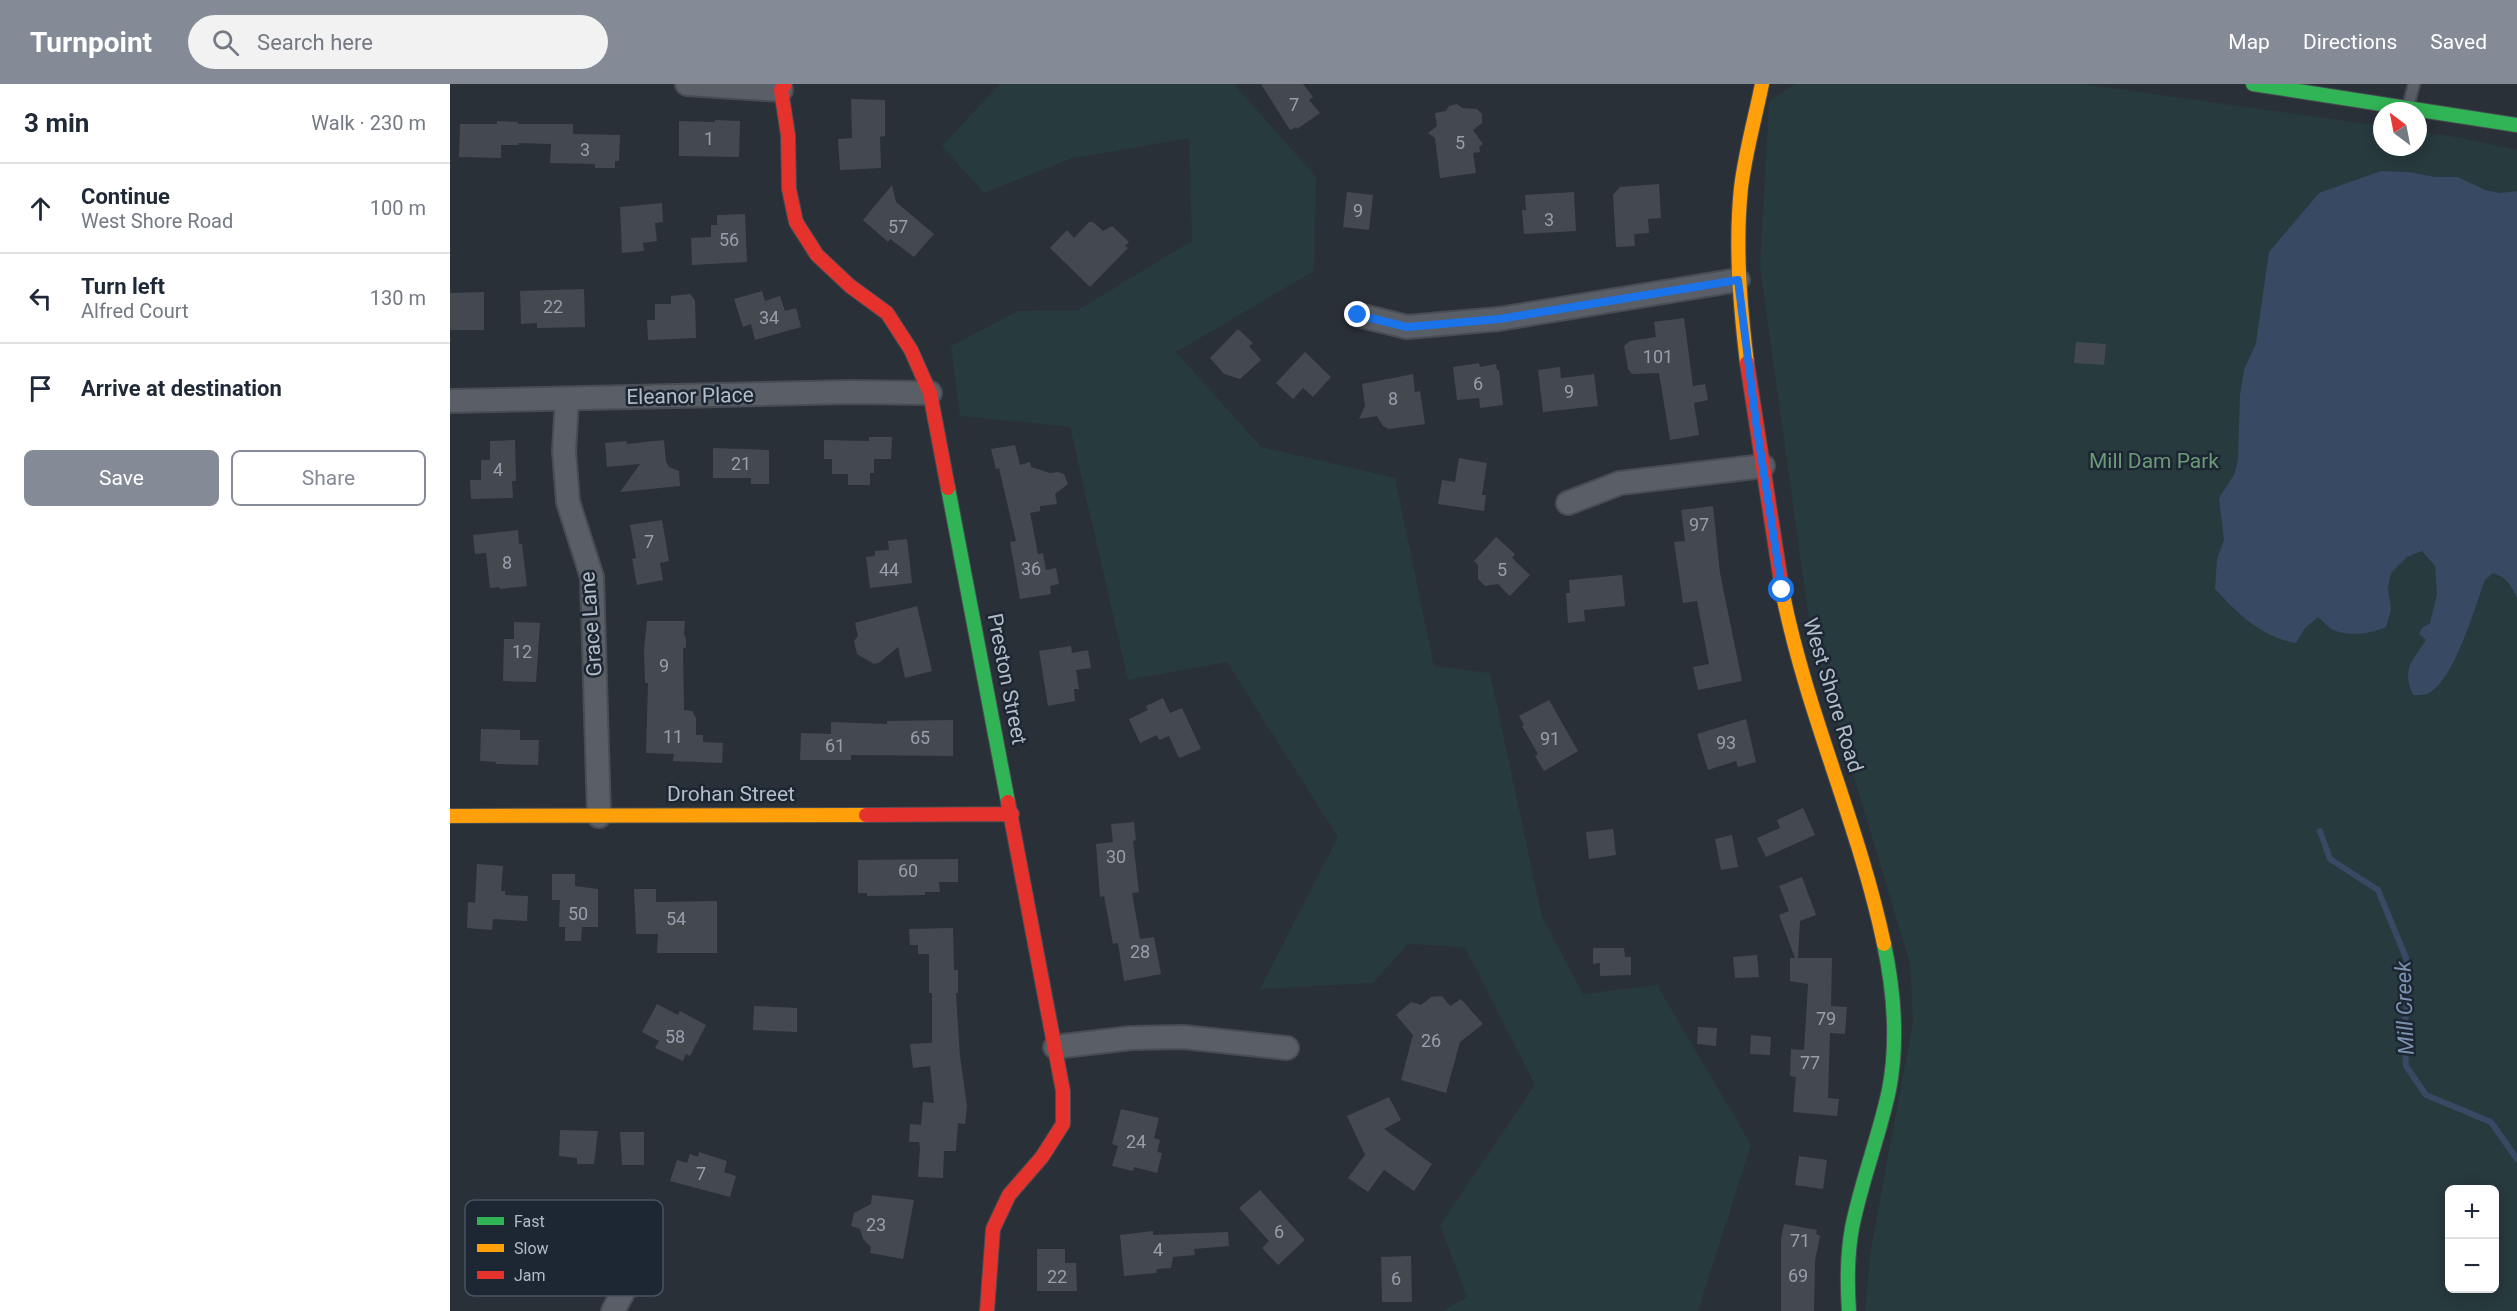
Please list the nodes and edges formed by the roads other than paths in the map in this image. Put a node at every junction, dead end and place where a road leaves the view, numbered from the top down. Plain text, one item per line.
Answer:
1 (687, 84) edge
2 (1762, 84) edge
3 (2253, 84) edge
4 (2414, 84) edge
5 (783, 87) edge
6 (2295, 87) edge
7 (2380, 102) edge
8 (2409, 102) edge
9 (2427, 110) edge
10 (2517, 124) edge
11 (1738, 280) junction
12 (1358, 315) dead end
13 (930, 393) junction
14 (567, 399) junction
15 (450, 401) edge
16 (1763, 466) junction
17 (1568, 503) dead end
18 (1012, 814) junction
19 (450, 816) edge
20 (599, 816) junction
21 (1055, 1047) junction
22 (1287, 1047) dead end
23 (621, 1296) edge
24 (613, 1311) edge
25 (987, 1311) edge
26 (1849, 1311) edge

1 - 5 street
2 - 11 street, West Shore Road
3 - 6 street
4 - 8 lane
5 - 13 street, Preston Street
6 - 7 street
9 - 10 street
11 - 12 street
11 - 16 street, West Shore Road
13 - 14 street, Eleanor Place
13 - 18 street, Preston Street
14 - 15 street, Eleanor Place
14 - 20 street, Grace Lane
16 - 17 street
16 - 26 street, West Shore Road
18 - 20 street, Drohan Street
18 - 21 street, Preston Street
19 - 20 street, Drohan Street
21 - 22 street
21 - 25 street, Preston Street
23 - 24 street

